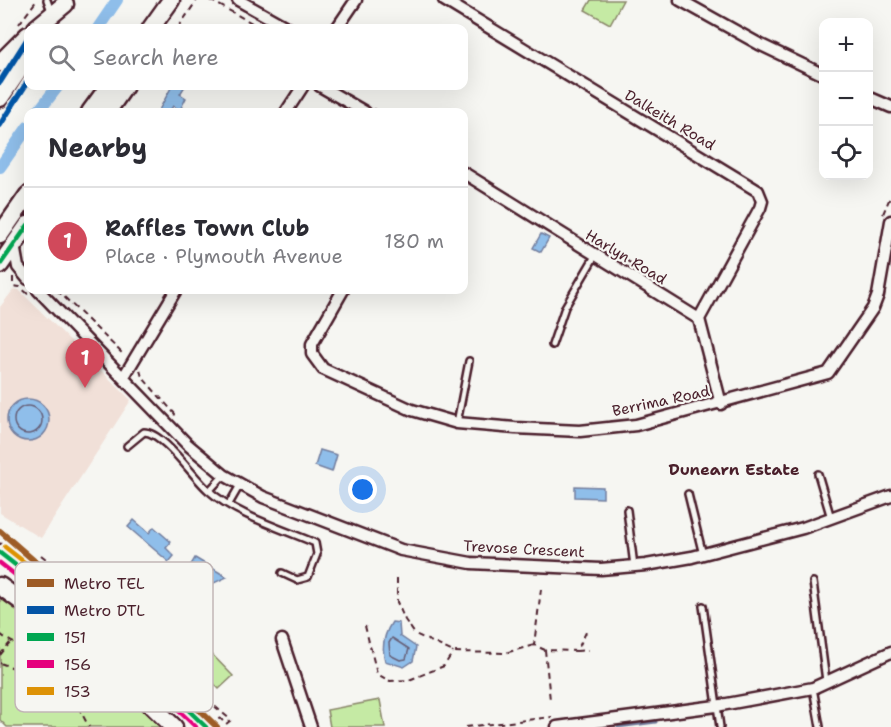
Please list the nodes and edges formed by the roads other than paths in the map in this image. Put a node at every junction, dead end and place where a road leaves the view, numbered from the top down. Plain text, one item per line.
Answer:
1 (171, 0) edge
2 (238, 0) edge
3 (356, 0) edge
4 (444, 0) edge
5 (680, 0) edge
6 (66, 2) edge
7 (49, 15) edge
8 (154, 24) edge
9 (281, 24) edge
10 (341, 24) edge
11 (24, 38) edge
12 (2, 55) edge
13 (24, 63) edge
14 (819, 73) edge
15 (107, 90) edge
16 (122, 90) edge
17 (300, 90) edge
18 (327, 90) edge
19 (0, 98) edge
20 (873, 99) edge
21 (891, 107) edge
22 (93, 108) edge
23 (110, 108) edge
24 (289, 108) edge
25 (358, 108) edge
26 (468, 176) edge
27 (24, 201) edge
28 (886, 221) edge
29 (24, 231) edge
30 (0, 235) edge
31 (595, 256) junction
32 (6, 265) edge
33 (24, 276) edge
34 (42, 294) edge
35 (174, 294) edge
36 (341, 294) edge
37 (699, 319) junction
38 (552, 345) dead end
39 (469, 361) dead end
40 (123, 378) junction
41 (721, 404) junction
42 (457, 423) junction
43 (127, 446) dead end
44 (818, 474) dead end
45 (224, 475) junction
46 (240, 485) junction
47 (209, 491) junction
48 (688, 494) dead end
49 (891, 496) edge
50 (229, 504) junction
51 (627, 510) dead end
52 (831, 518) junction
53 (0, 553) edge
54 (703, 555) junction
55 (15, 564) edge
56 (634, 566) junction
57 (282, 573) dead end
58 (813, 582) dead end
59 (0, 586) edge
60 (15, 597) edge
61 (703, 606) dead end
62 (282, 640) dead end
63 (891, 652) edge
64 (826, 682) junction
65 (813, 688) junction
66 (716, 706) junction
67 (158, 712) edge
68 (192, 712) edge
69 (611, 724) edge
70 (174, 727) edge
71 (206, 727) edge
72 (311, 727) edge
73 (557, 727) edge
74 (720, 727) edge
75 (820, 727) edge

1 - 8 main road
2 - 9 street
3 - 10 street
4 - 37 street, Dalkeith Road
5 - 14 street
6 - 7 main road
11 - 12 main road
13 - 19 main road
15 - 22 main road
16 - 23 main road
17 - 24 street
18 - 25 street
20 - 21 street
26 - 31 street, Harlyn Road
27 - 30 main road
28 - 41 street, Berrima Road
29 - 32 main road
31 - 37 street, Harlyn Road
31 - 38 lane
32 - 33 street
34 - 40 street, Trevose Crescent
35 - 40 street
36 - 42 street, Berrima Road
37 - 41 street
39 - 42 lane
40 - 45 street, Trevose Crescent
41 - 42 street, Berrima Road
43 - 47 lane
44 - 52 lane
45 - 46 street, Trevose Crescent
45 - 47 lane
46 - 50 lane
46 - 56 street, Trevose Crescent
47 - 50 lane
48 - 54 lane
49 - 52 street, Trevose Crescent
50 - 57 lane
51 - 56 lane
52 - 54 street, Trevose Crescent
53 - 55 main road
54 - 56 street, Trevose Crescent
58 - 64 lane
59 - 60 main road
61 - 66 lane
62 - 72 street
63 - 64 street
64 - 65 street
65 - 66 street
65 - 75 lane
66 - 69 street
66 - 74 lane
67 - 70 main road
68 - 71 main road
69 - 73 street

